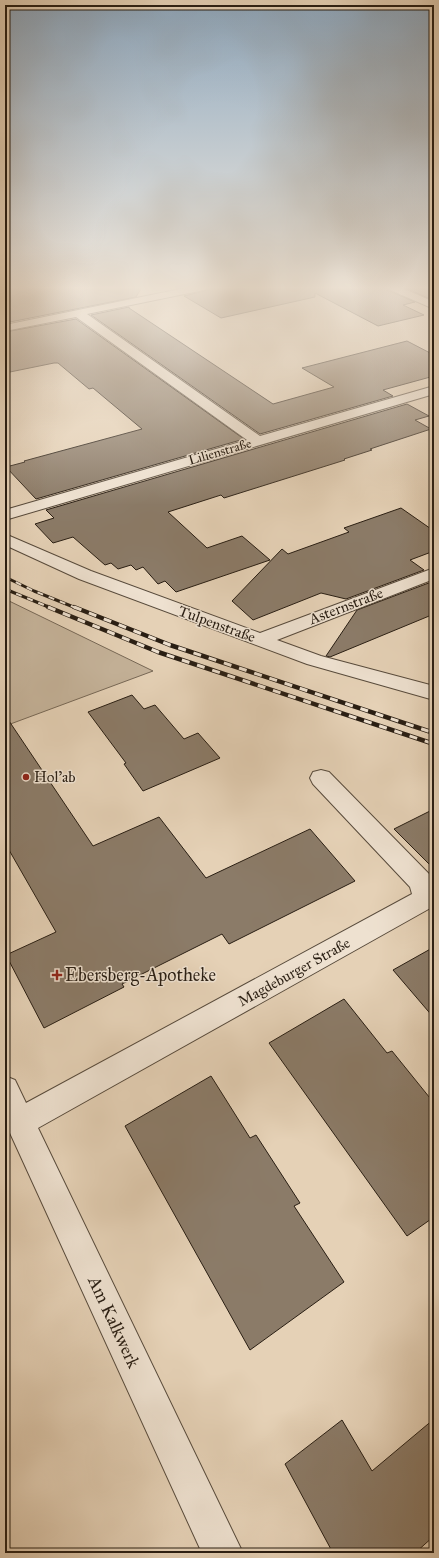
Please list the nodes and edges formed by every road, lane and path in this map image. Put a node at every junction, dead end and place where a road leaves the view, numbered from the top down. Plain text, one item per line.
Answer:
1 (144, 360) edge
2 (434, 390) edge
3 (258, 441) junction
4 (5, 515) edge
5 (5, 539) edge
6 (434, 573) edge
7 (259, 640) junction
8 (434, 693) edge
9 (321, 778) dead end
10 (5, 1090) edge
11 (20, 1122) junction
12 (223, 1553) edge

1 - 3 street
2 - 3 street, Lilienstraße
3 - 4 street, Lilienstraße
5 - 7 street, Tulpenstraße
6 - 7 street, Asternstraße
7 - 8 street, Tulpenstraße
9 - 11 street, Magdeburger Straße
10 - 11 street, Am Kalkwerk
11 - 12 street, Am Kalkwerk

